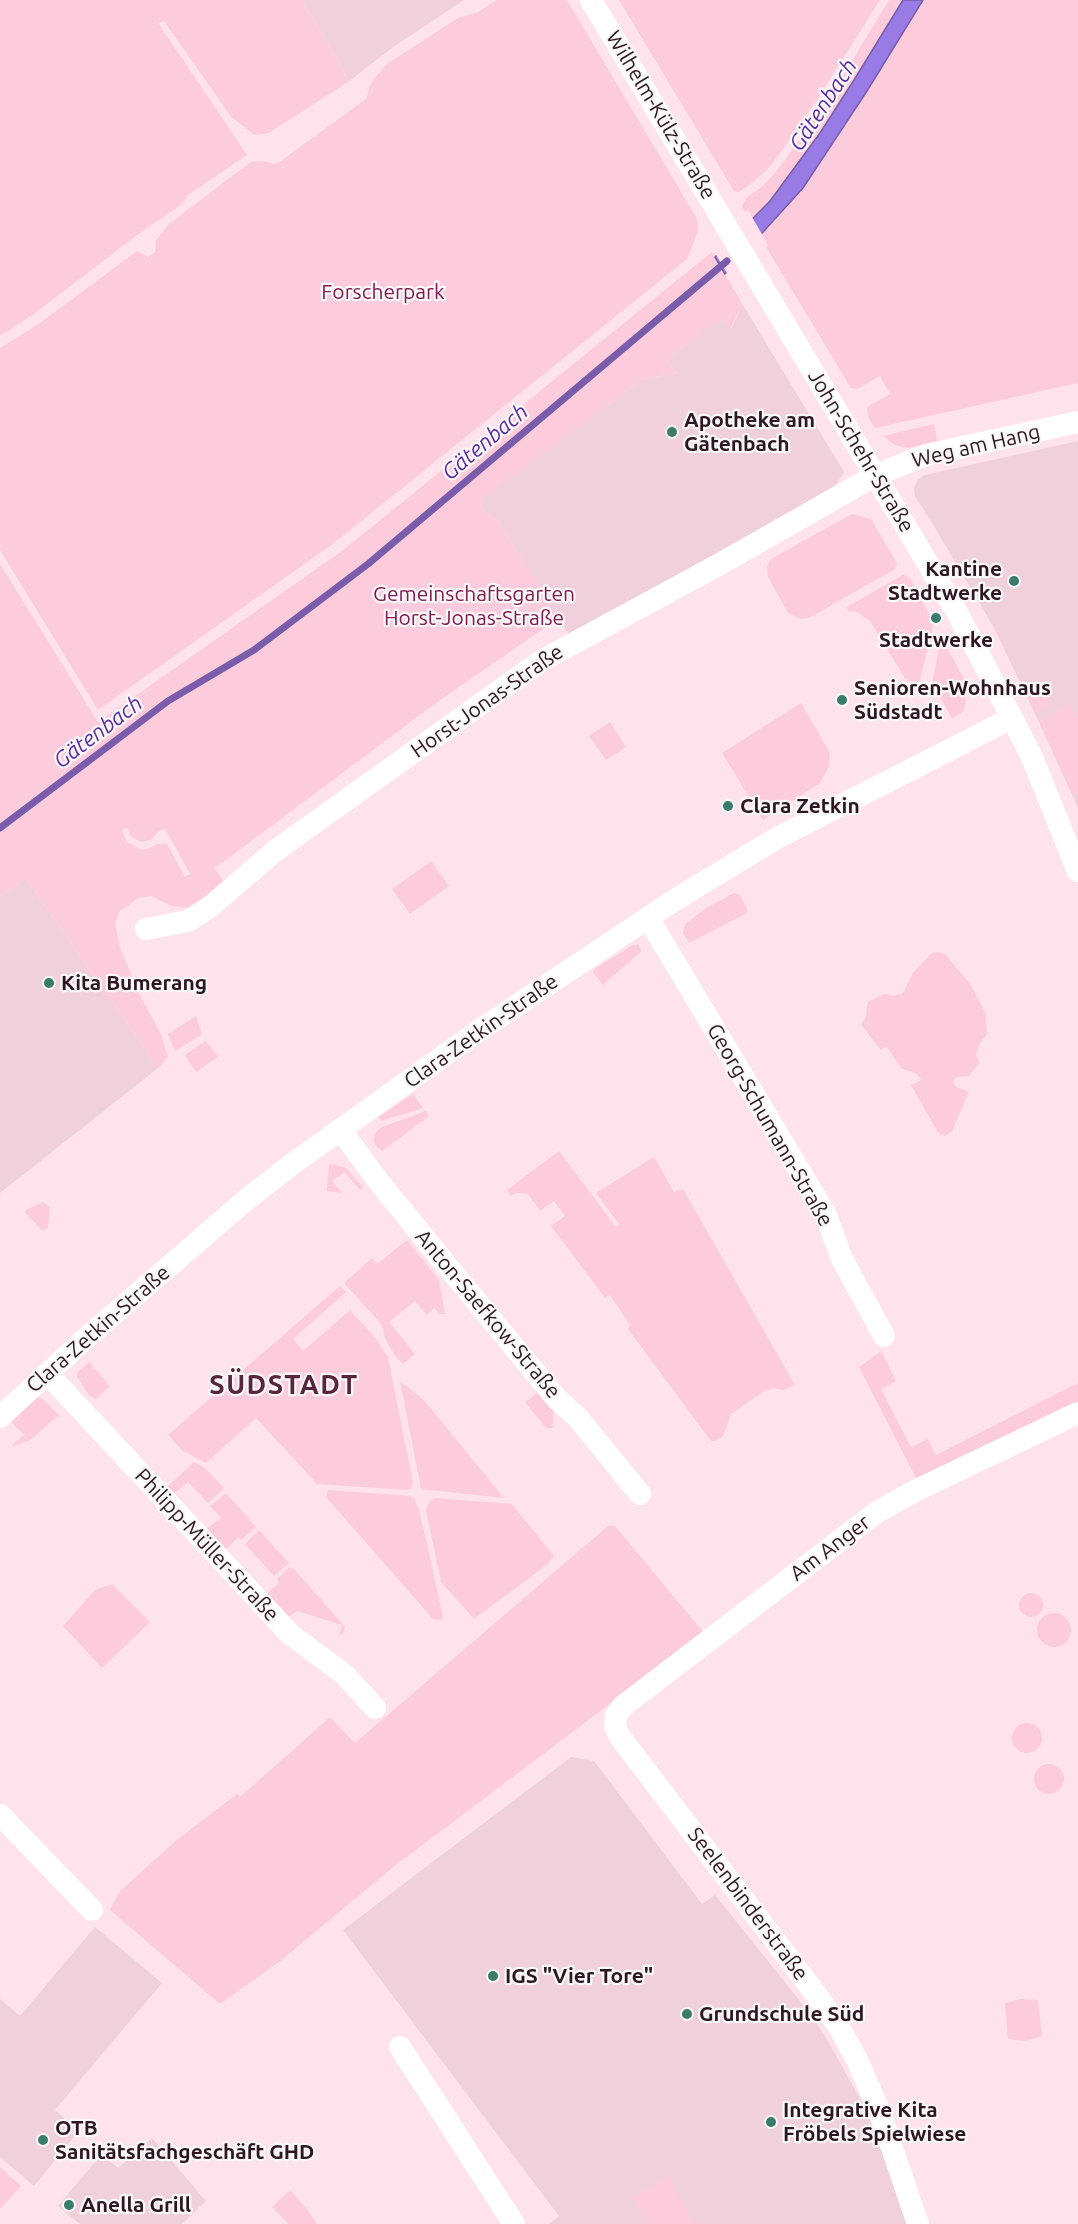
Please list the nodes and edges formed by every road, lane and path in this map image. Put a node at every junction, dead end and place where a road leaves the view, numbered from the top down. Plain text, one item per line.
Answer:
1 (591, 0) edge
2 (730, 231) joint
3 (1078, 422) edge
4 (876, 475) junction
5 (1012, 718) junction
6 (1078, 871) edge
7 (648, 918) junction
8 (146, 929) dead end
9 (340, 1129) junction
10 (884, 1336) dead end
11 (47, 1373) junction
12 (1078, 1413) edge
13 (0, 1417) edge
14 (640, 1494) dead end
15 (375, 1708) dead end
16 (615, 1726) joint
17 (0, 1815) edge
18 (93, 1910) dead end
19 (400, 2048) dead end
20 (514, 2224) edge
21 (918, 2224) edge

1 - 2 street, Wilhelm-Külz-Straße
2 - 4 street, John-Schehr-Straße
3 - 4 street, Weg am Hang
4 - 5 street, John-Schehr-Straße
4 - 8 street, Horst-Jonas-Straße
5 - 6 street, John-Schehr-Straße
5 - 7 street, Clara-Zetkin-Straße
7 - 9 street, Clara-Zetkin-Straße
7 - 10 street, Georg-Schumann-Straße
9 - 11 street, Clara-Zetkin-Straße
9 - 14 street, Anton-Saefkow-Straße
11 - 13 street, Clara-Zetkin-Straße
11 - 15 street, Philipp-Müller-Straße
12 - 16 street, Am Anger
16 - 21 street, Seelenbinderstraße
17 - 18 street
19 - 20 street

